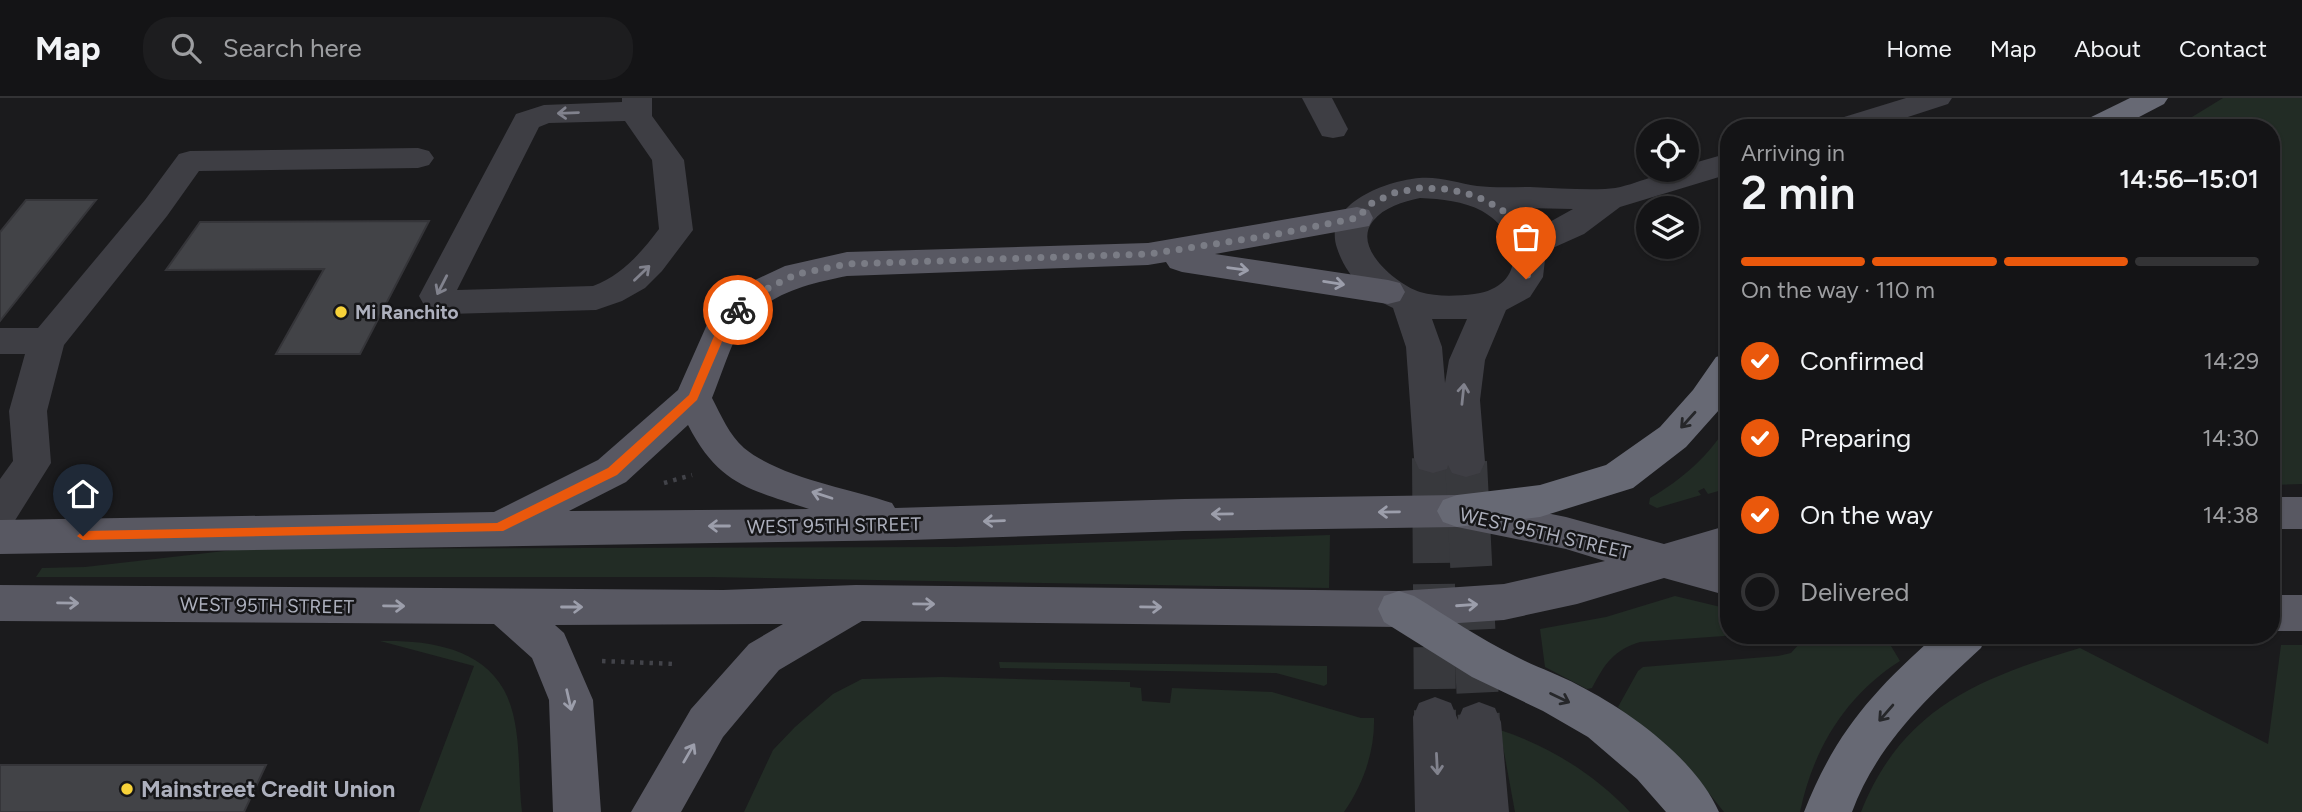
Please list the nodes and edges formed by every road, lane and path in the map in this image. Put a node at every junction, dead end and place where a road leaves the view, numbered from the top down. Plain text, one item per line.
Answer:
1 (1317, 98) edge
2 (1937, 98) edge
3 (2152, 98) edge
4 (637, 104) edge
5 (1870, 119) edge
6 (2111, 119) edge
7 (1333, 129) dead end
8 (418, 158) dead end
9 (1720, 166) edge
10 (1476, 196) junction
11 (1609, 200) junction
12 (1357, 218) junction
13 (1531, 245) junction
14 (1149, 254) junction
15 (1398, 296) junction
16 (1492, 303) junction
17 (0, 341) edge
18 (47, 341) junction
19 (1720, 379) edge
20 (693, 397) junction
21 (15, 433) edge
22 (0, 511) edge
23 (1457, 511) junction
24 (2280, 513) edge
25 (2302, 513) edge
26 (910, 524) junction
27 (499, 528) junction
28 (0, 537) edge
29 (1720, 545) edge
30 (1662, 561) junction
31 (1720, 577) edge
32 (0, 603) edge
33 (856, 603) junction
34 (504, 607) junction
35 (1399, 609) junction
36 (2280, 613) edge
37 (2302, 613) edge
38 (1956, 644) edge
39 (594, 661) dead end
40 (675, 664) dead end
41 (1435, 717) tunnel mouth
42 (1479, 722) tunnel mouth
43 (578, 812) edge
44 (655, 812) edge
45 (1439, 812) edge
46 (1485, 812) edge
47 (1695, 812) edge
48 (1828, 812) edge

1 - 7 street
2 - 5 street
3 - 6 highway
4 -> 4 street
8 - 18 street
9 - 11 street
10 - 11 street
10 - 12 street
10 - 13 street
11 - 13 street
12 - 14 main road
12 - 15 street
13 - 16 street
14 -> 15 main road
14 - 20 main road
15 - 16 street
15 -> 16 street
17 - 18 street
18 - 21 street
19 -> 23 highway
26 -> 20 main road
20 - 27 main road
21 - 22 street
23 -> 26 main road, WEST 95TH STREET
23 - 30 main road, WEST 95TH STREET
24 - 25 main road
26 -> 27 main road, WEST 95TH STREET
27 - 28 main road, WEST 95TH STREET
29 - 30 main road, WEST 95TH STREET
30 - 31 main road, WEST 95TH STREET
35 -> 30 main road, WEST 95TH STREET
32 -> 34 main road, WEST 95TH STREET
34 -> 33 main road, WEST 95TH STREET
33 -> 35 main road, WEST 95TH STREET
44 -> 33 main road
34 -> 43 main road
35 -> 47 highway
36 - 37 main road
38 -> 48 highway
39 - 40 path
41 -> 45 street
42 - 46 street

